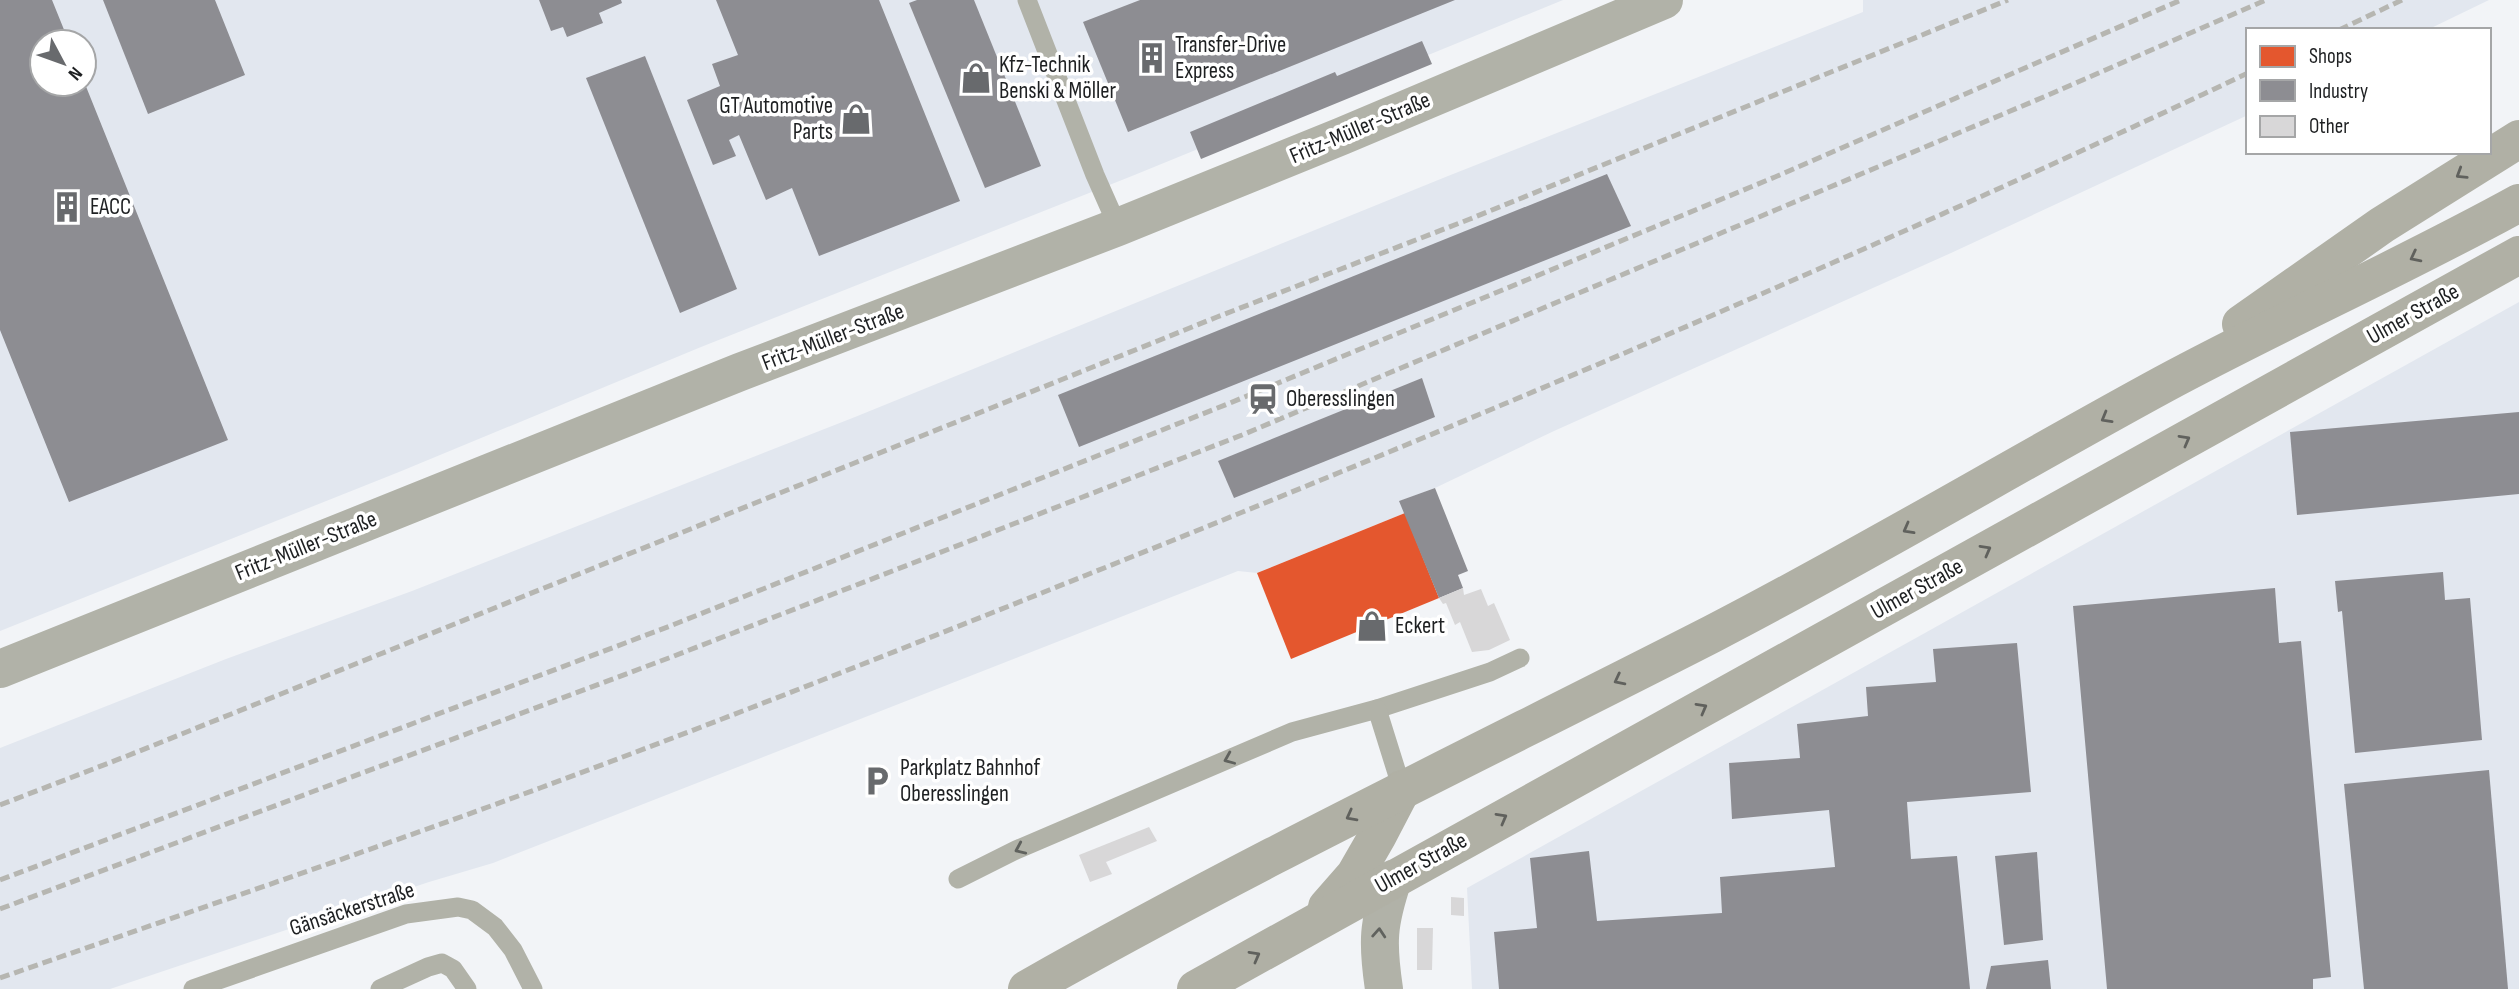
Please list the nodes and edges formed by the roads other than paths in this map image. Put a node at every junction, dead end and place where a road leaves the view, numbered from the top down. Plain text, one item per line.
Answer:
1 (1027, 0) edge
2 (1664, 0) edge
3 (2519, 139) edge
4 (2519, 203) edge
5 (1118, 227) junction
6 (2519, 255) edge
7 (2165, 384) junction
8 (1520, 658) dead end
9 (0, 670) edge
10 (1377, 709) junction
11 (1402, 789) junction
12 (1393, 879) junction
13 (958, 880) dead end
14 (1314, 922) junction
15 (192, 989) edge
16 (380, 989) edge
17 (467, 989) edge
18 (533, 989) edge
19 (1027, 989) edge
20 (1196, 989) edge
21 (1384, 989) edge

1 - 5 lane
2 - 5 street, Fritz-Müller-Straße
3 -> 7 main road
4 -> 7 main road
5 - 9 street, Fritz-Müller-Straße
12 -> 6 main road, Ulmer Straße
7 -> 11 main road
8 - 10 lane
10 - 11 lane
10 -> 13 lane
11 - 14 main road, Ulmer Straße
11 -> 19 main road
12 - 14 main road, Ulmer Straße
21 -> 12 street
20 -> 14 main road, Ulmer Straße
15 - 18 lane, Gänsäckerstraße
16 - 17 lane

